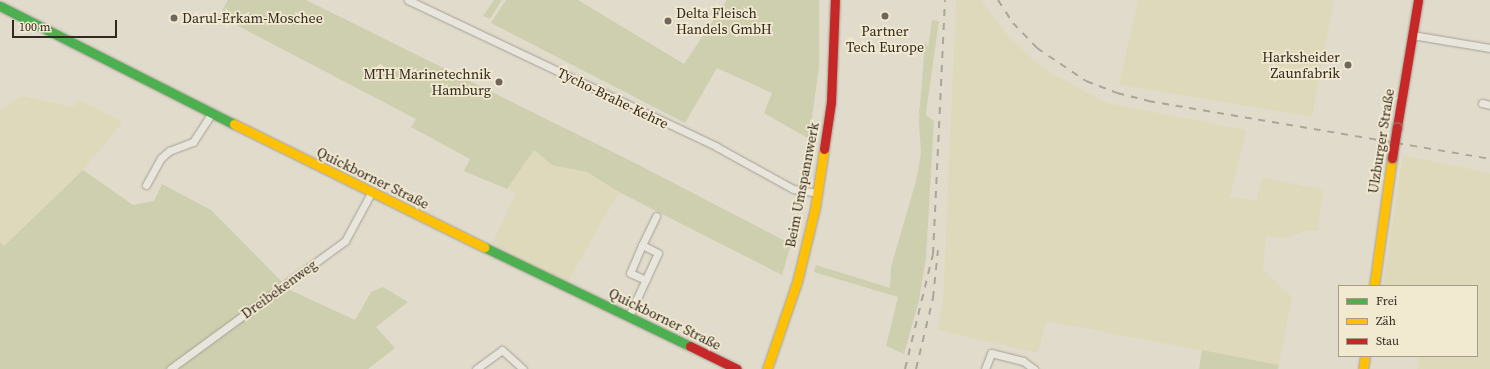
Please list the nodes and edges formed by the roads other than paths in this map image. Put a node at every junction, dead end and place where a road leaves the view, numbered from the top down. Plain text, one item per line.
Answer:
1 (408, 0) edge
2 (836, 0) edge
3 (1418, 0) edge
4 (0, 6) edge
5 (1412, 35) junction
6 (1490, 48) edge
7 (1482, 103) dead end
8 (1490, 105) edge
9 (211, 114) junction
10 (146, 185) dead end
11 (818, 192) junction
12 (371, 193) junction
13 (656, 216) dead end
14 (642, 245) junction
15 (646, 280) junction
16 (1374, 285) edge
17 (629, 316) junction
18 (1365, 357) edge
19 (170, 369) edge
20 (476, 369) edge
21 (524, 369) edge
22 (737, 369) edge
23 (767, 369) edge
24 (985, 369) edge
25 (1034, 369) edge
26 (1363, 369) edge

1 - 11 street, Tycho-Brahe-Kehre
2 - 11 street, Beim Umspannwerk
3 - 5 street, Ulzburger Straße
4 - 9 street, Quickborner Straße
5 - 6 street
5 - 16 street, Ulzburger Straße, bridge
7 - 8 street
9 - 10 street
9 - 12 street, Quickborner Straße
11 - 23 street, Beim Umspannwerk
12 - 17 street, Quickborner Straße
12 - 19 street, Dreibekenweg
13 - 14 street
14 - 15 street
14 - 15 street
15 - 17 street
17 - 22 street, Quickborner Straße
18 - 26 street
20 - 21 street
24 - 25 street

